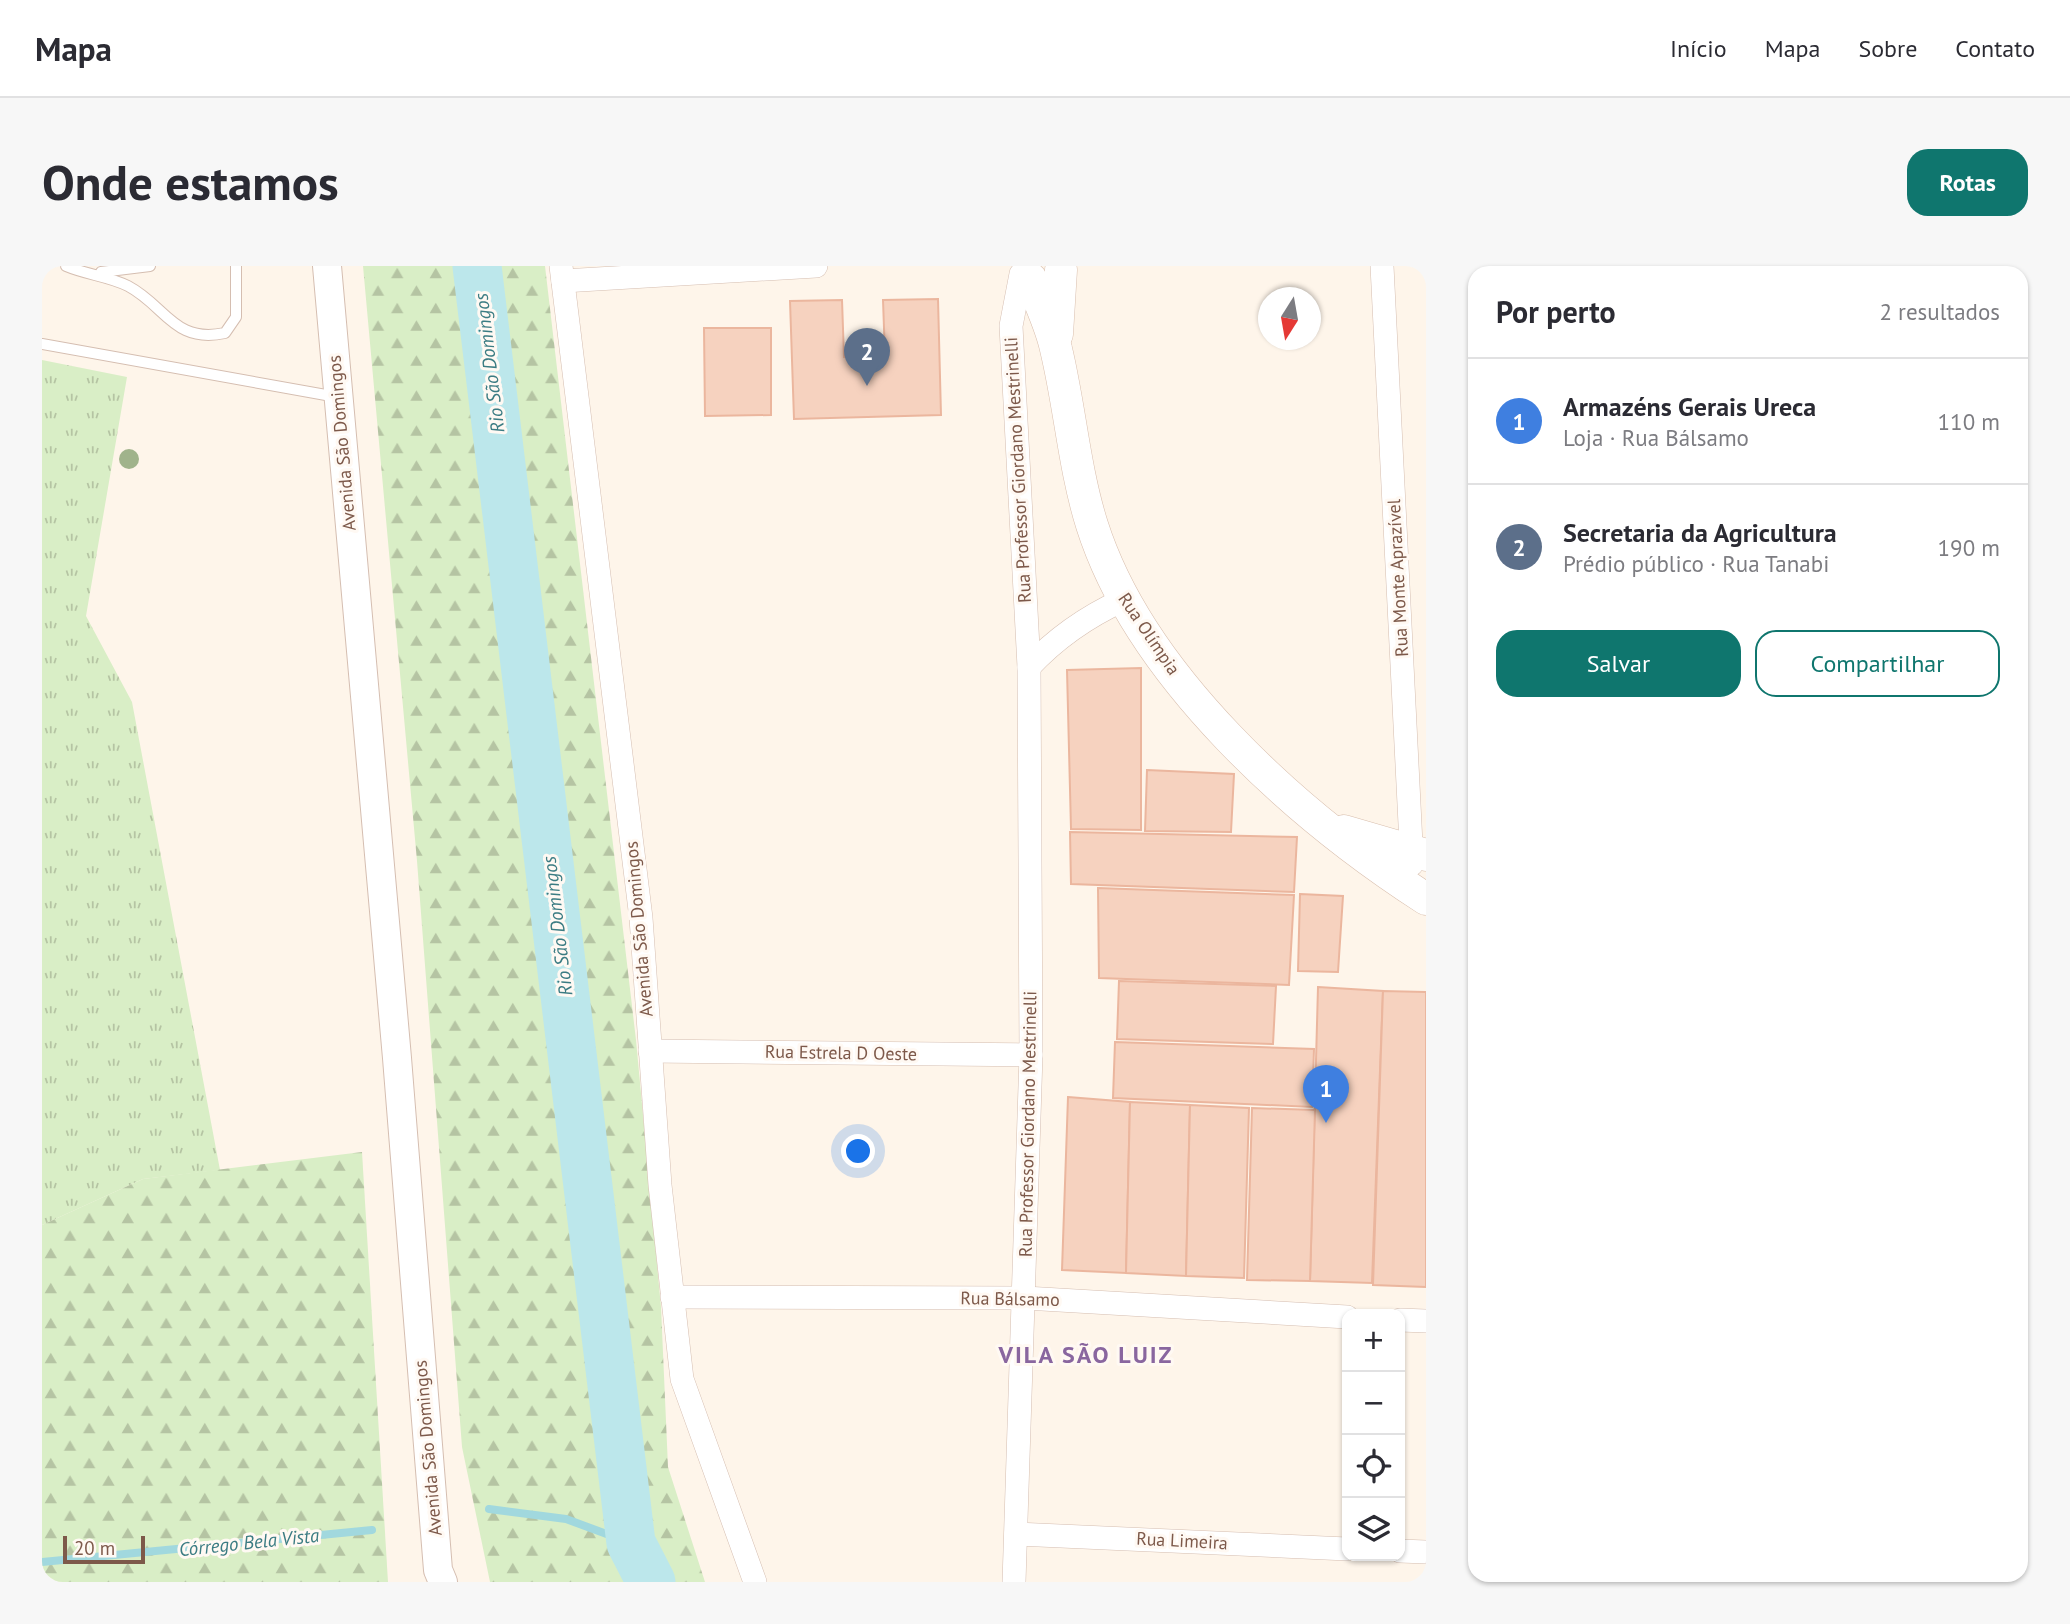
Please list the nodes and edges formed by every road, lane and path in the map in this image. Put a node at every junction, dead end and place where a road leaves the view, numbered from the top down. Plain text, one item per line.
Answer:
1 (66, 266) edge
2 (150, 266) edge
3 (236, 266) edge
4 (327, 266) edge
5 (816, 266) edge
6 (1382, 266) edge
7 (1038, 271) edge
8 (85, 274) junction
9 (562, 274) edge
10 (42, 344) edge
11 (337, 397) junction
12 (1123, 600) junction
13 (1029, 667) junction
14 (1327, 827) junction
15 (1419, 851) edge
16 (1419, 894) edge
17 (650, 1051) junction
18 (1031, 1055) junction
19 (673, 1297) junction
20 (1025, 1298) junction
21 (1342, 1317) edge
22 (1405, 1320) edge
23 (1426, 1321) edge
24 (1016, 1534) junction
25 (1342, 1549) edge
26 (1405, 1551) edge
27 (1426, 1552) edge
28 (443, 1582) edge
29 (755, 1582) edge
30 (1014, 1582) edge

1 - 8 lane
2 - 8 lane
3 - 8 lane
4 - 11 street, Avenida São Domingos
5 - 9 street
6 - 15 street, Rua Monte Aprazível
7 - 12 main road, Rua Olímpia
7 - 13 street, Rua Professor Giordano Mestrinelli
9 - 17 street, Avenida São Domingos
10 - 11 lane
11 - 28 street, Avenida São Domingos
12 - 13 street
12 - 14 main road, Rua Olímpia
13 - 18 street, Rua Professor Giordano Mestrinelli
14 - 15 main road, Rua Olímpia
14 - 16 main road, Rua Olímpia
15 - 16 street, Rua Monte Aprazível
17 - 18 street, Rua Estrela D Oeste
17 - 19 street, Avenida São Domingos
18 - 20 street, Rua Professor Giordano Mestrinelli
19 - 20 street, Rua Bálsamo
19 - 29 street, Avenida São Domingos
20 - 21 street, Rua Bálsamo
20 - 24 street, Rua Professor Giordano Mestrinelli
22 - 23 street
24 - 25 street, Rua Limeira
24 - 30 street, Rua Professor Giordano Mestrinelli
26 - 27 street

